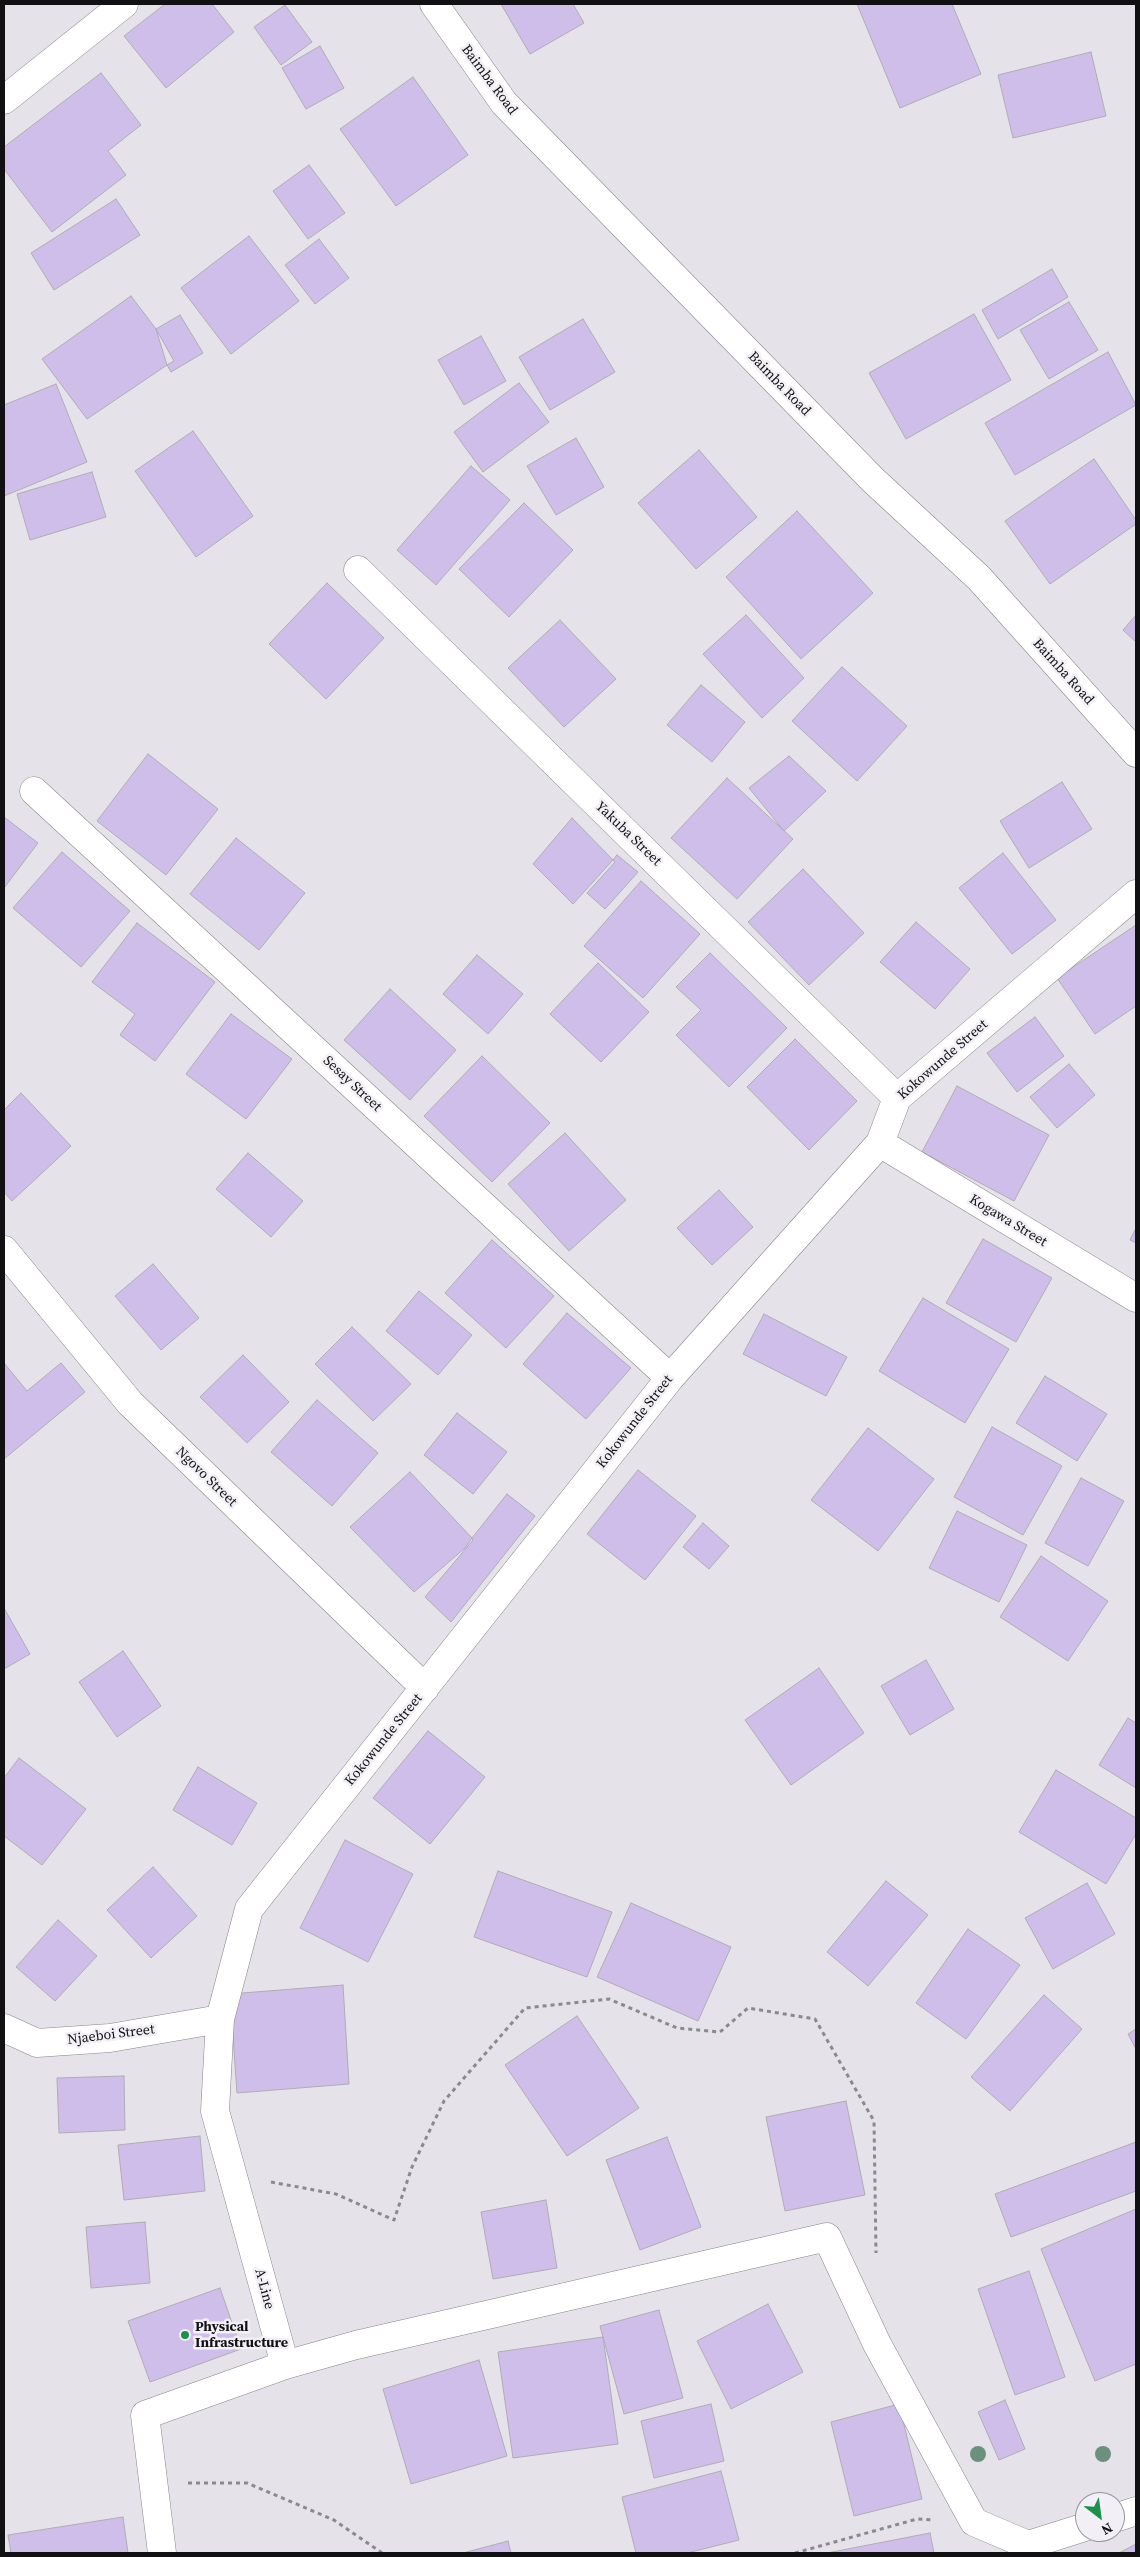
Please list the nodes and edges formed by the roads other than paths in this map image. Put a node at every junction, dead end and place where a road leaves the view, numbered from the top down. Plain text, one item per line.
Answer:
1 (124, 4) edge
2 (434, 4) edge
3 (4, 100) edge
4 (358, 570) dead end
5 (1136, 753) edge
6 (34, 791) dead end
7 (1136, 894) edge
8 (897, 1098) junction
9 (880, 1143) junction
10 (4, 1250) edge
11 (1136, 1298) edge
12 (670, 1378) junction
13 (425, 1688) junction
14 (220, 2019) junction
15 (4, 2028) edge
16 (285, 2365) junction
17 (1075, 2532) edge
18 (1026, 2549) edge
19 (162, 2553) edge

1 - 3 street
2 - 5 street, Baimba Road
4 - 8 street, Yakuba Street
6 - 12 street, Sesay Street
7 - 8 street, Kokowunde Street
8 - 9 street, Kokowunde Street
9 - 11 street, Kogawa Street
9 - 12 street, Kokowunde Street
10 - 13 street, Ngovo Street
12 - 13 street, Kokowunde Street
13 - 14 street, Kokowunde Street
14 - 15 street, Njaeboi Street
14 - 16 street, A-Line
16 - 18 street
16 - 19 street
17 - 18 street

